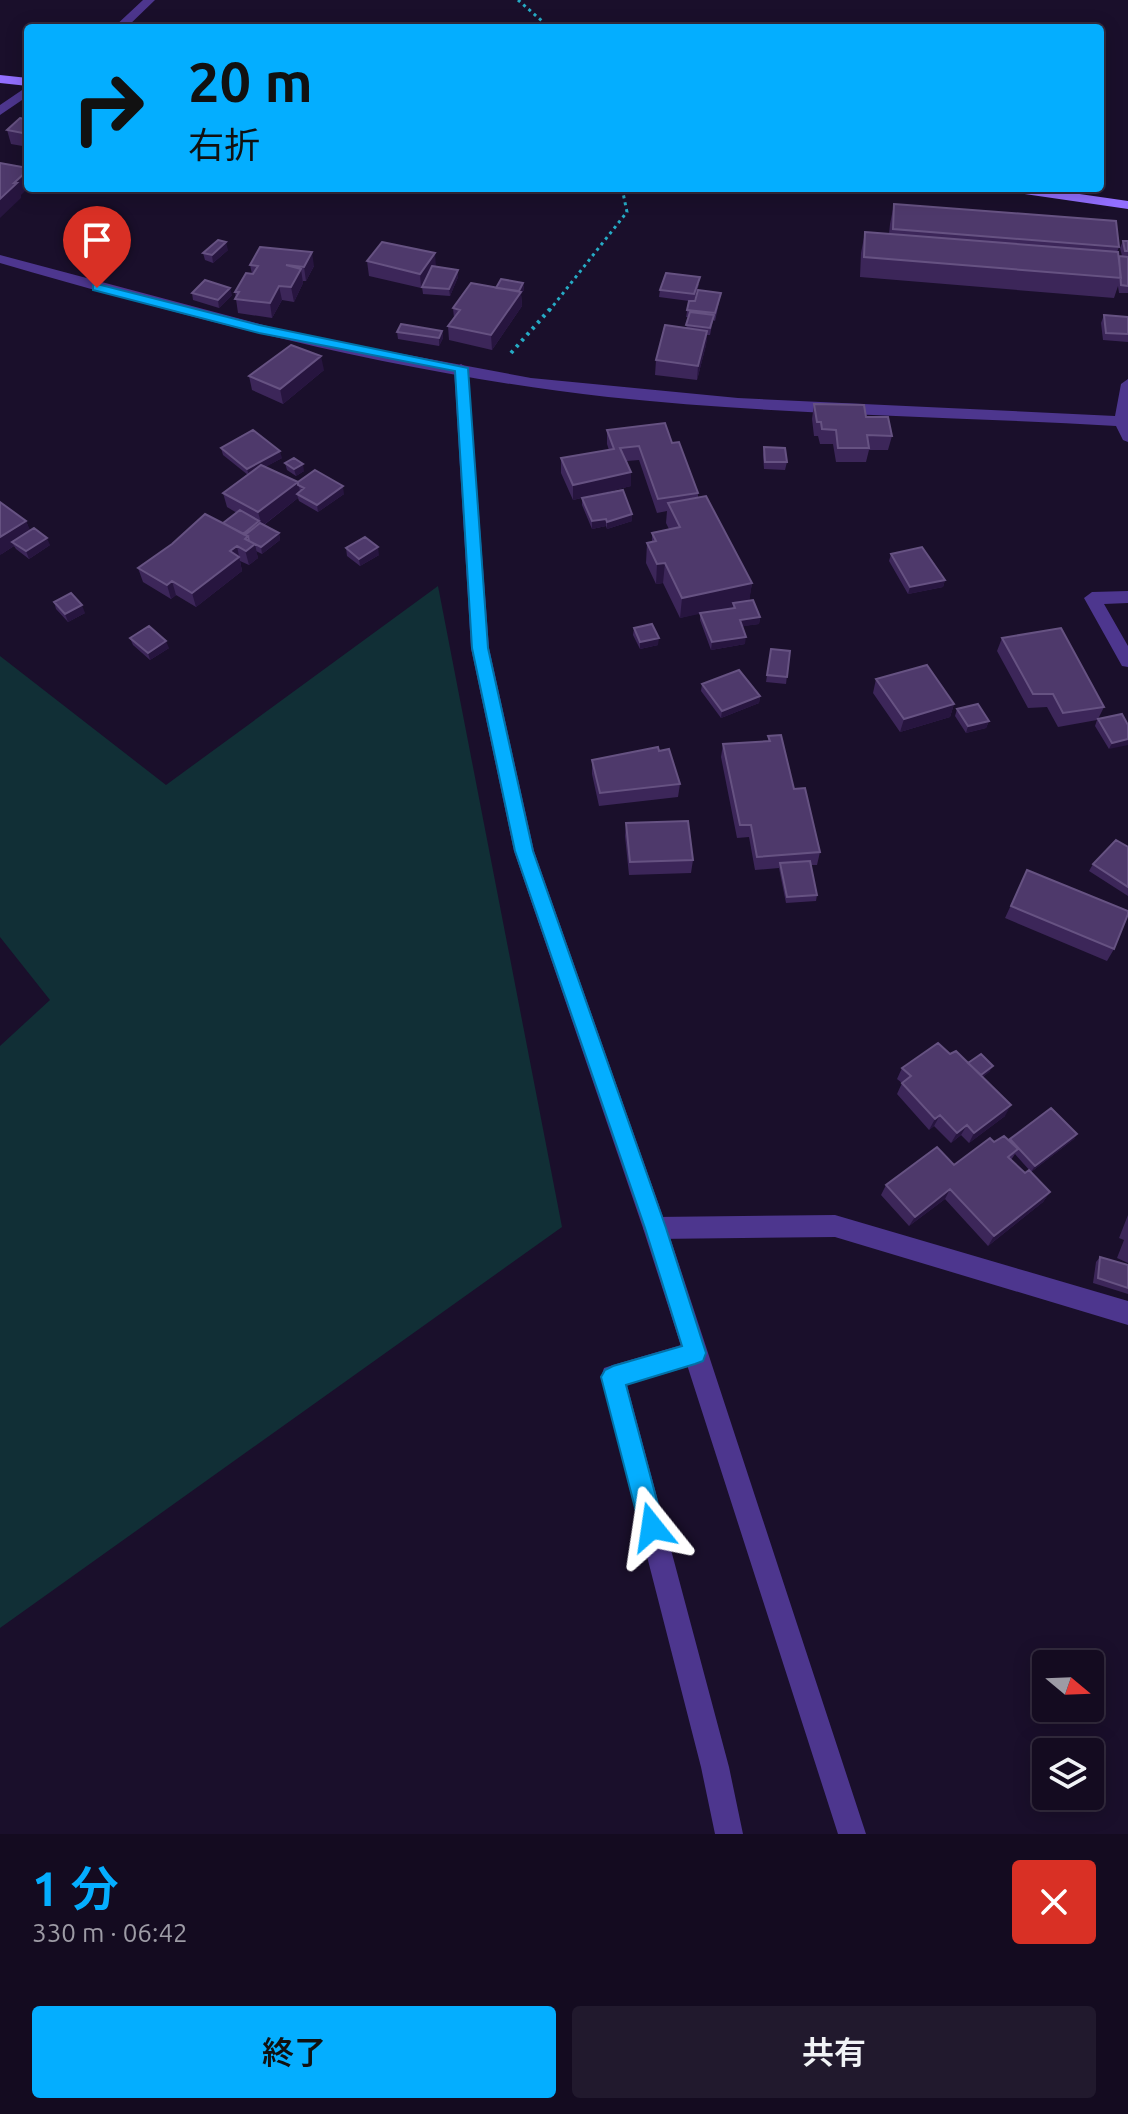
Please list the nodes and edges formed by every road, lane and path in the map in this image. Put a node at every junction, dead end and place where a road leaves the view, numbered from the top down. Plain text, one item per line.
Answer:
1 (149, 0) edge
2 (518, 0) edge
3 (123, 24) edge
4 (545, 24) edge
5 (0, 79) edge
6 (24, 82) edge
7 (24, 93) edge
8 (0, 111) edge
9 (623, 192) edge
10 (1039, 192) edge
11 (1128, 205) edge
12 (0, 259) edge
13 (461, 368) junction
14 (492, 374) junction
15 (1128, 384) edge
16 (1126, 427) edge
17 (1128, 597) edge
18 (1128, 661) edge
19 (655, 1228) junction
20 (1128, 1313) edge
21 (695, 1353) junction
22 (729, 1834) edge
23 (852, 1834) edge

1 - 3 street
2 - 4 path
5 - 6 main road
7 - 8 street
9 - 14 path
10 - 11 main road
12 - 13 street
13 - 14 street
13 - 19 street
14 - 16 street
15 - 16 street
17 - 18 street
19 - 20 street
19 - 21 street
21 - 22 street
21 - 23 street

